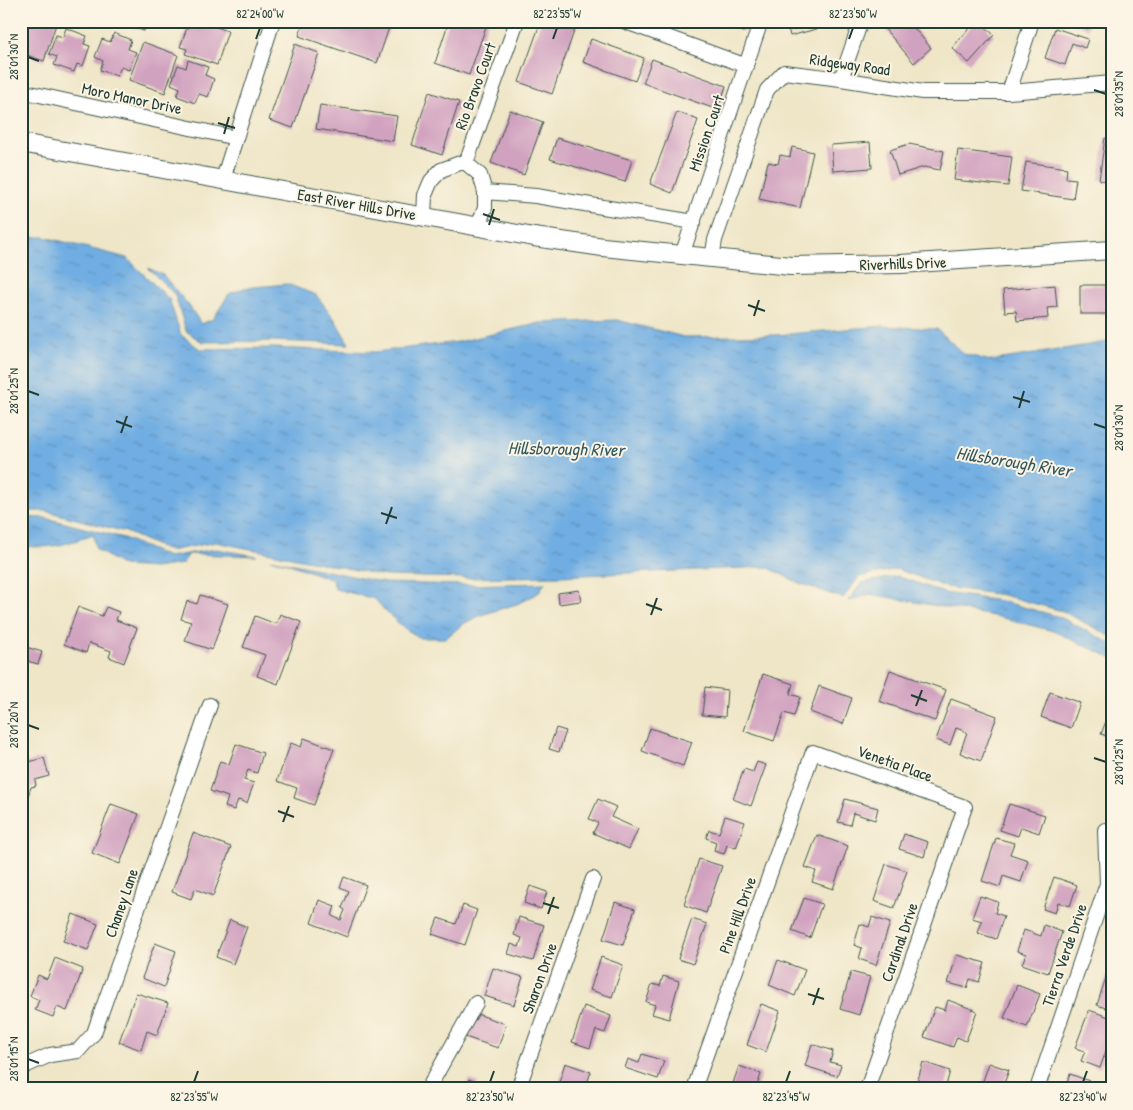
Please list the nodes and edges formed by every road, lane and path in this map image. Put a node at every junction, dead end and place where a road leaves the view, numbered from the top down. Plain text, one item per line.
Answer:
1 (273, 21) edge
2 (517, 21) edge
3 (623, 21) edge
4 (761, 21) edge
5 (861, 21) edge
6 (1032, 21) edge
7 (747, 66) junction
8 (841, 79) junction
9 (1112, 83) edge
10 (21, 91) edge
11 (1009, 92) junction
12 (236, 138) junction
13 (21, 143) edge
14 (466, 163) junction
15 (223, 179) junction
16 (485, 192) junction
17 (424, 216) junction
18 (694, 222) junction
19 (478, 226) junction
20 (1112, 250) edge
21 (688, 256) junction
22 (712, 258) junction
23 (210, 705) dead end
24 (813, 752) joint
25 (965, 806) joint
26 (1105, 830) dead end
27 (593, 879) dead end
28 (476, 1003) dead end
29 (21, 1070) edge
30 (428, 1089) edge
31 (518, 1089) edge
32 (694, 1089) edge
33 (867, 1089) edge
34 (1037, 1089) edge

1 - 12 street
2 - 14 street, Rio Bravo Court
3 - 7 street
4 - 7 street, Mission Court
5 - 8 street
6 - 11 street
7 - 18 street, Mission Court
8 - 11 street, Ridgeway Road
8 - 22 street, Ridgeway Road
9 - 11 street, Ridgeway Road
10 - 12 street, Moro Manor Drive
12 - 15 street
13 - 15 street, East River Hills Drive
14 - 16 street
14 - 17 street
15 - 17 street, East River Hills Drive
16 - 18 street
16 - 19 street
17 - 19 street, East River Hills Drive
18 - 21 street, Mission Court
19 - 21 street, East River Hills Drive
20 - 22 street, Riverhills Drive
21 - 22 street, Riverhills Drive
23 - 29 street, Chaney Lane
24 - 25 street, Venetia Place
24 - 32 street, Pine Hill Drive
25 - 33 street, Cardinal Drive
26 - 34 street, Tierra Verde Drive
27 - 31 street, Sharon Drive
28 - 30 street

